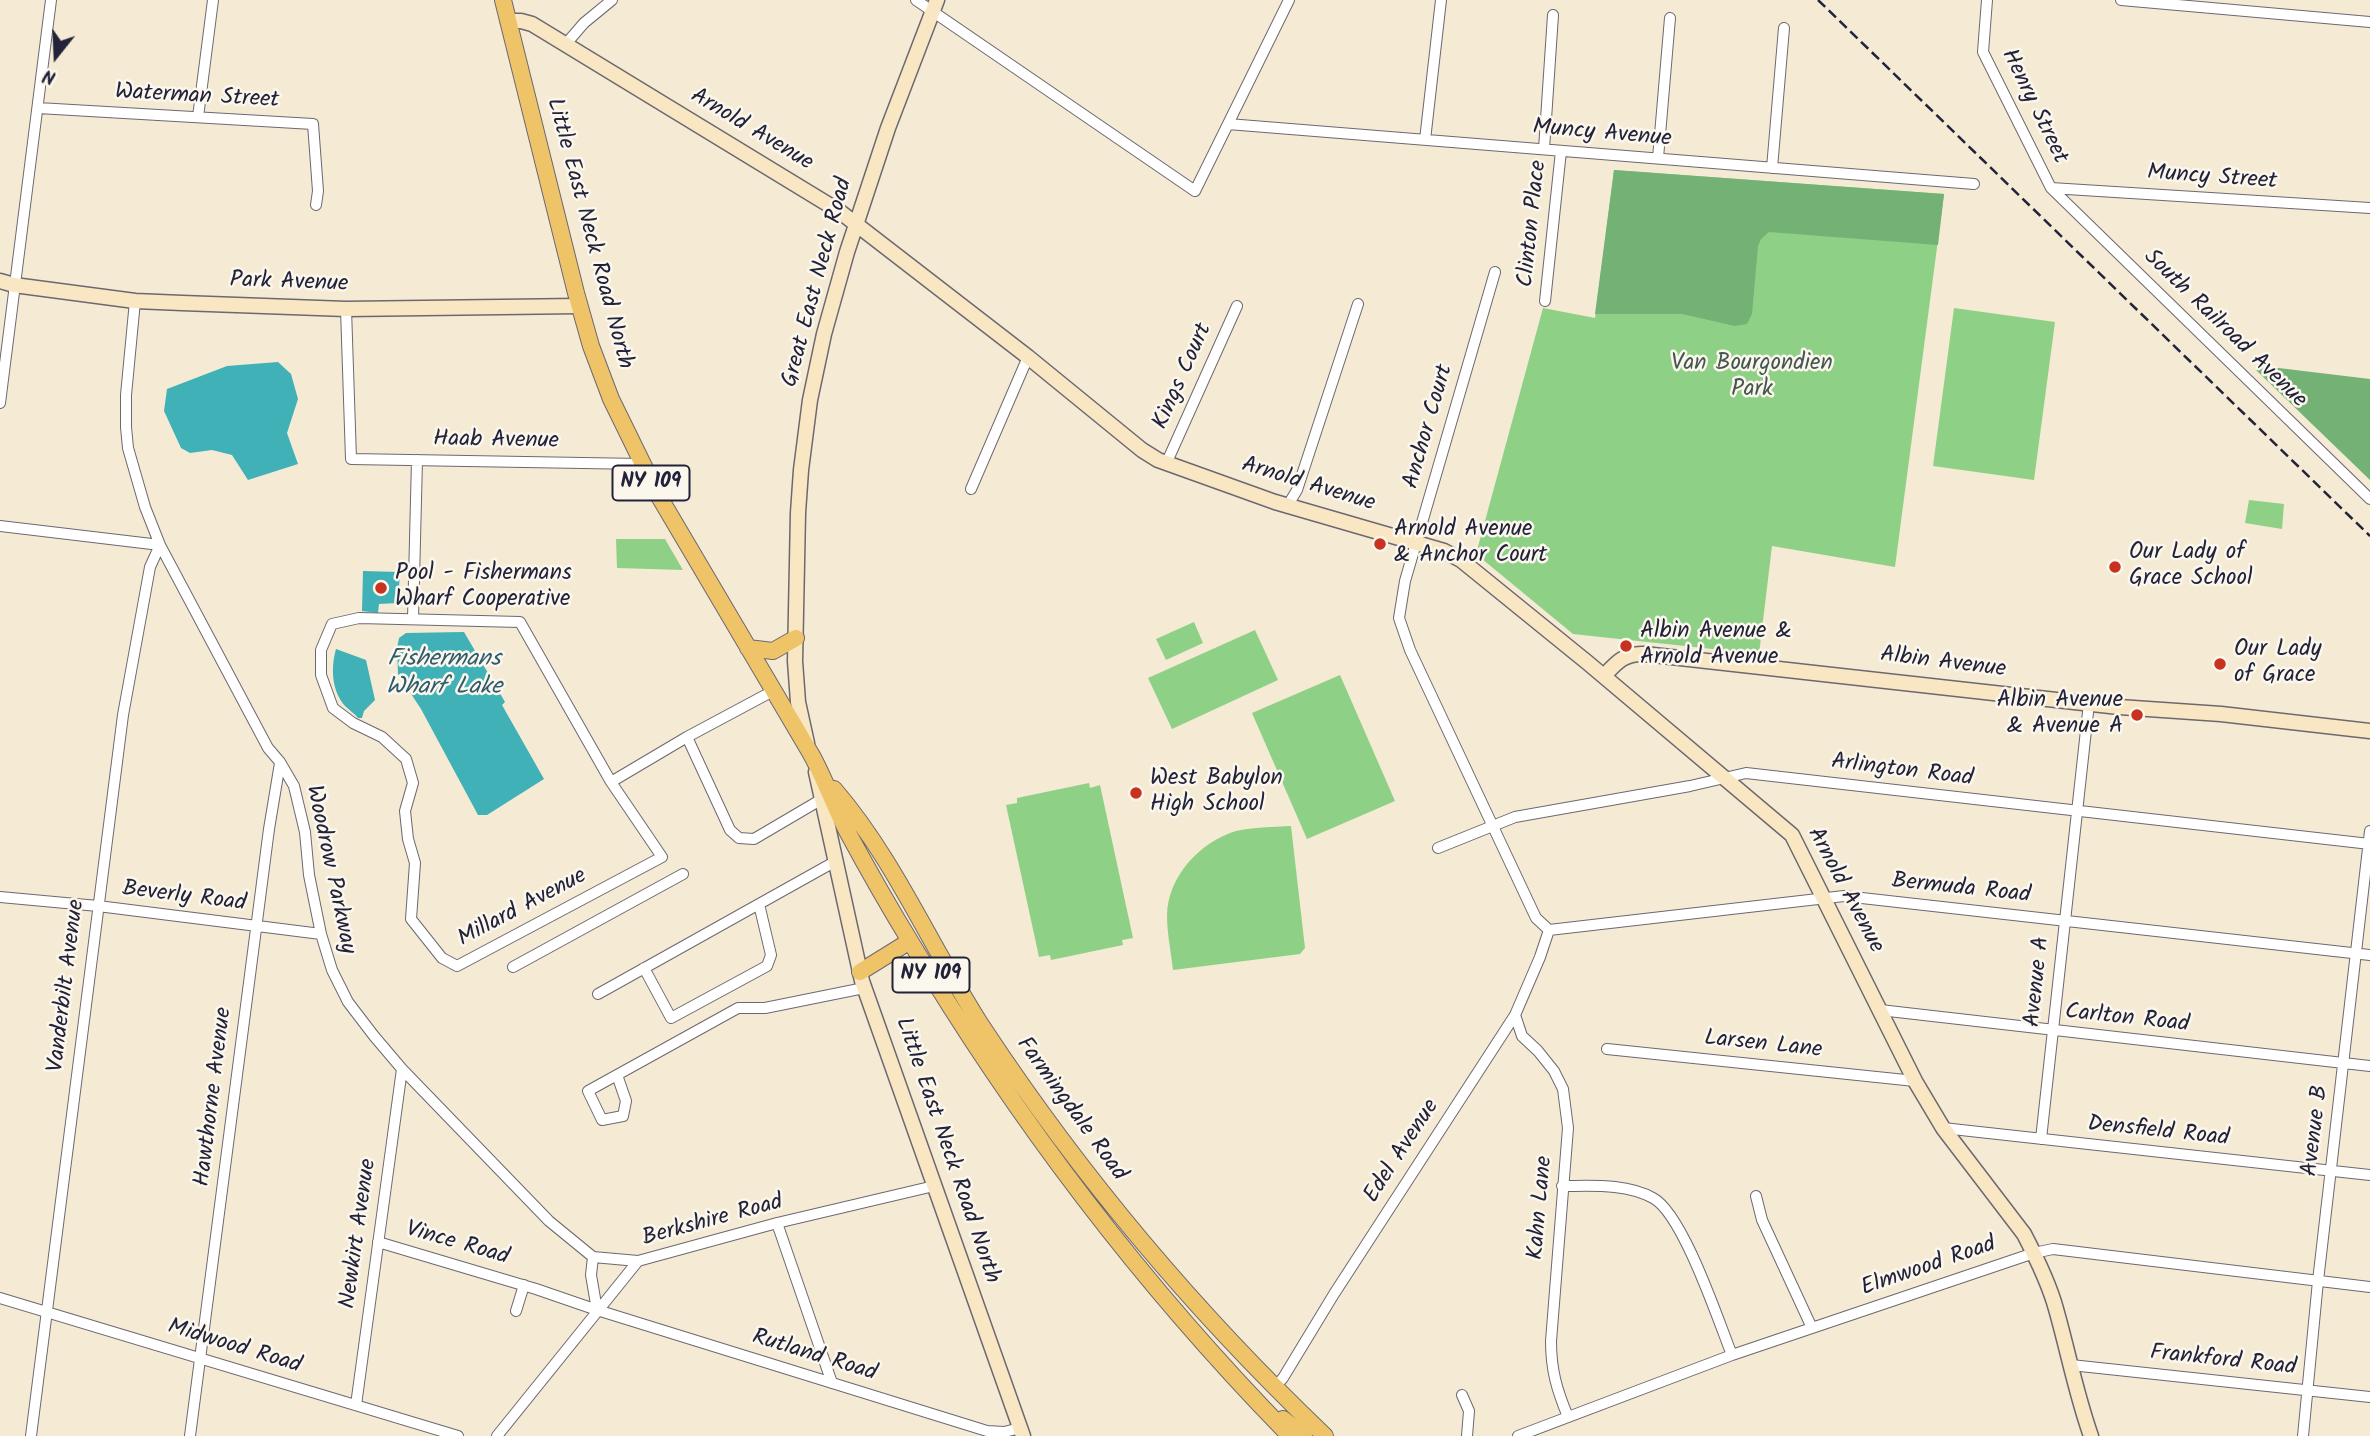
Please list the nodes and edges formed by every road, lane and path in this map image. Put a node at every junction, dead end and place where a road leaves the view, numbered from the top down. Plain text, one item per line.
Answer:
1 (51, 0) edge
2 (213, 0) edge
3 (503, 0) edge
4 (612, 0) edge
5 (916, 0) edge
6 (1289, 0) edge
7 (1441, 0) edge
8 (1987, 0) edge
9 (2121, 0) edge
10 (935, 6) edge
11 (1553, 15) dead end
12 (1670, 18) dead end
13 (508, 22) junction
14 (2370, 22) edge
15 (1784, 28) dead end
16 (565, 45) junction
17 (38, 108) junction
18 (198, 117) junction
19 (1228, 124) junction
20 (1425, 140) junction
21 (1544, 149) junction
22 (1561, 151) junction
23 (1658, 158) junction
24 (1773, 168) junction
25 (1974, 184) dead end
26 (2051, 188) junction
27 (316, 205) dead end
28 (2370, 208) edge
29 (856, 224) junction
30 (1495, 272) dead end
31 (7, 283) edge
32 (135, 301) junction
33 (1545, 301) dead end
34 (1358, 303) dead end
35 (579, 306) junction
36 (1237, 306) dead end
37 (346, 309) junction
38 (1028, 356) junction
39 (0, 403) edge
40 (417, 460) junction
41 (641, 464) junction
42 (1166, 464) junction
43 (971, 489) dead end
44 (2370, 499) edge
45 (1287, 505) junction
46 (0, 526) edge
47 (1415, 542) junction
48 (160, 545) junction
49 (413, 619) junction
50 (796, 638) junction
51 (748, 648) junction
52 (1604, 676) junction
53 (773, 691) junction
54 (2089, 703) junction
55 (2370, 731) edge
56 (687, 737) junction
57 (811, 754) junction
58 (280, 762) junction
59 (823, 777) junction
60 (1723, 777) junction
61 (611, 782) junction
62 (822, 799) junction
63 (2077, 812) junction
64 (1492, 825) junction
65 (2370, 831) edge
66 (2369, 844) edge
67 (1438, 848) dead end
68 (836, 861) junction
69 (683, 874) dead end
70 (0, 897) edge
71 (1824, 897) junction
72 (759, 904) junction
73 (98, 906) junction
74 (2064, 921) junction
75 (256, 927) junction
76 (1549, 930) junction
77 (321, 934) junction
78 (910, 942) junction
79 (2356, 953) junction
80 (2370, 955) edge
81 (513, 967) dead end
82 (643, 968) junction
83 (860, 972) junction
84 (864, 988) junction
85 (598, 994) dead end
86 (1880, 1010) junction
87 (1515, 1015) junction
88 (2053, 1031) junction
89 (1607, 1049) dead end
90 (2344, 1063) junction
91 (2370, 1066) edge
92 (402, 1069) junction
93 (617, 1075) junction
94 (1915, 1081) junction
95 (1943, 1128) junction
96 (2041, 1139) junction
97 (2331, 1171) junction
98 (2370, 1175) edge
99 (934, 1186) junction
100 (1562, 1186) junction
101 (1756, 1196) dead end
102 (777, 1223) junction
103 (378, 1242) junction
104 (2034, 1253) junction
105 (593, 1257) junction
106 (638, 1261) junction
107 (2318, 1281) junction
108 (524, 1285) junction
109 (2370, 1287) edge
110 (0, 1298) edge
111 (597, 1310) junction
112 (516, 1311) dead end
113 (45, 1312) junction
114 (1812, 1328) junction
115 (1732, 1355) junction
116 (201, 1359) junction
117 (2071, 1365) junction
118 (832, 1383) junction
119 (1275, 1387) junction
120 (2308, 1390) junction
121 (1462, 1395) dead end
122 (2370, 1397) edge
123 (1258, 1402) junction
124 (356, 1405) junction
125 (1568, 1417) junction
126 (1022, 1432) edge
127 (30, 1436) edge
128 (190, 1436) edge
129 (458, 1436) edge
130 (497, 1436) edge
131 (1290, 1436) edge
132 (1304, 1436) edge
133 (1325, 1436) edge
134 (1467, 1436) edge
135 (1518, 1436) edge
136 (2091, 1436) edge
137 (2303, 1436) edge

1 - 17 street
2 - 18 street
3 - 13 main road, Little East Neck Road North / NY 109
4 - 16 street
5 - 10 street
6 - 19 street
7 - 20 street
8 - 26 street, Henry Street
9 - 14 street
10 - 19 street
10 - 29 street, Great East Neck Road
11 - 21 street
12 - 23 street
13 - 16 street, Arnold Avenue
13 - 35 main road, Little East Neck Road North / NY 109
15 - 24 street
16 - 29 street, Arnold Avenue
17 - 18 street, Waterman Street
17 - 31 street
18 - 27 street, Waterman Street
19 - 20 street, Muncy Avenue
20 - 21 street, Muncy Avenue
21 - 22 street, Muncy Avenue
22 - 23 street, Muncy Avenue
22 - 33 street, Clinton Place
23 - 24 street, Muncy Avenue
24 - 25 street, Muncy Avenue
26 - 28 street, Muncy Street
26 - 44 street, South Railroad Avenue
29 - 38 street, Arnold Avenue
29 - 50 street, Great East Neck Road
30 - 47 street, Anchor Court
31 - 32 street, Park Avenue
31 - 39 street
32 - 37 street, Park Avenue
32 - 48 street, Woodrow Parkway
34 - 45 street
35 - 37 street, Park Avenue
35 - 41 main road, Little East Neck Road North / NY 109
36 - 42 street, Kings Court
37 - 40 street, Haab Avenue
38 - 42 street, Arnold Avenue
38 - 43 street
40 - 41 street, Haab Avenue
40 - 49 street
41 - 51 main road, Little East Neck Road North / NY 109
42 - 45 street, Arnold Avenue
45 - 47 street, Arnold Avenue
46 - 48 street
47 - 52 street, Arnold Avenue
47 - 64 street, Anchor Court
48 - 58 street, Woodrow Parkway
48 - 73 street, Vanderbilt Avenue
49 - 61 street, Millard Avenue
49 - 61 street, Millard Avenue
50 - 51 main road
50 - 57 street, Great East Neck Road
51 - 53 main road, Little East Neck Road North / NY 109
52 - 54 street, Albin Avenue
52 - 60 street, Arnold Avenue
53 - 56 street
53 - 57 main road, NY 109
54 - 55 street, Albin Avenue
54 - 63 street, Avenue A
56 - 61 street
56 - 62 street
57 - 59 main road, Farmingdale Road / NY 109
57 - 62 street, Little East Neck Road North
58 - 75 street, Hawthorne Avenue
58 - 77 street, Woodrow Parkway
59 - 78 main road, Farmingdale Road / NY 109
59 - 119 main road, Farmingdale Road / NY 109
60 - 63 street, Arlington Road
60 - 64 street, Arlington Road
60 - 71 street, Arnold Avenue
62 - 68 street, Little East Neck Road North
63 - 66 street, Arlington Road
63 - 74 street, Avenue A
64 - 67 street, Arlington Road
64 - 76 street, Anchor Court
65 - 66 street, Avenue B
66 - 79 street, Avenue B
68 - 72 street
68 - 83 street, Little East Neck Road North
69 - 81 street
70 - 73 street, Beverly Road
71 - 74 street, Bermuda Road
71 - 76 street, Bermuda Road
71 - 86 street, Arnold Avenue
72 - 82 street
72 - 82 street
73 - 75 street, Beverly Road
73 - 113 street, Vanderbilt Avenue
74 - 79 street, Bermuda Road
74 - 88 street, Avenue A
75 - 77 street, Beverly Road
75 - 116 street, Hawthorne Avenue
76 - 87 street, Edel Avenue
77 - 92 street, Woodrow Parkway
78 - 83 main road
78 - 123 main road, Farmingdale Road / NY 109
79 - 80 street, Bermuda Road
79 - 90 street, Avenue B
82 - 85 street
83 - 84 street, Little East Neck Road North
84 - 93 street
84 - 99 street, Little East Neck Road North
86 - 88 street, Carlton Road
86 - 94 street, Arnold Avenue
87 - 100 street, Kahn Lane
87 - 119 street, Edel Avenue
88 - 90 street, Carlton Road
88 - 96 street, Avenue A
89 - 94 street, Larsen Lane
90 - 91 street, Carlton Road
90 - 97 street, Avenue B
92 - 103 street, Newkirt Avenue
92 - 105 street, Woodrow Parkway
93 - 93 street
94 - 95 street, Arnold Avenue
95 - 96 street, Densfield Road
95 - 104 street, Arnold Avenue
96 - 97 street, Densfield Road
97 - 98 street, Densfield Road
97 - 107 street, Avenue B
99 - 102 street, Berkshire Road
99 - 126 street, Little East Neck Road North
100 - 115 street
100 - 125 street, Kahn Lane
101 - 114 street
102 - 106 street, Berkshire Road
102 - 118 street
103 - 108 street, Vince Road
103 - 124 street, Newkirt Avenue
104 - 107 street, Elmwood Road
104 - 114 street, Elmwood Road
104 - 117 street, Arnold Avenue
105 - 106 street
105 - 111 street
106 - 111 street, Berkshire Road
107 - 109 street, Elmwood Road
107 - 120 street, Avenue B
108 - 111 street, Vince Road
108 - 112 street, Vince Road
110 - 113 street, Midwood Road
111 - 118 street, Rutland Road
111 - 130 street, Berkshire Road
113 - 116 street, Midwood Road
113 - 127 street, Vanderbilt Avenue
114 - 115 street, Elmwood Road
115 - 125 street, Elmwood Road
116 - 124 street, Midwood Road
116 - 128 street, Hawthorne Avenue
117 - 120 street, Frankford Road
117 - 136 street, Arnold Avenue
118 - 126 street, Rutland Road
119 - 133 main road, Farmingdale Road / NY 109
120 - 122 street, Frankford Road
120 - 137 street, Avenue B
121 - 134 street
123 - 131 main road, Farmingdale Road / NY 109
123 - 132 main road
124 - 129 street, Midwood Road
125 - 135 street, Elmwood Road

